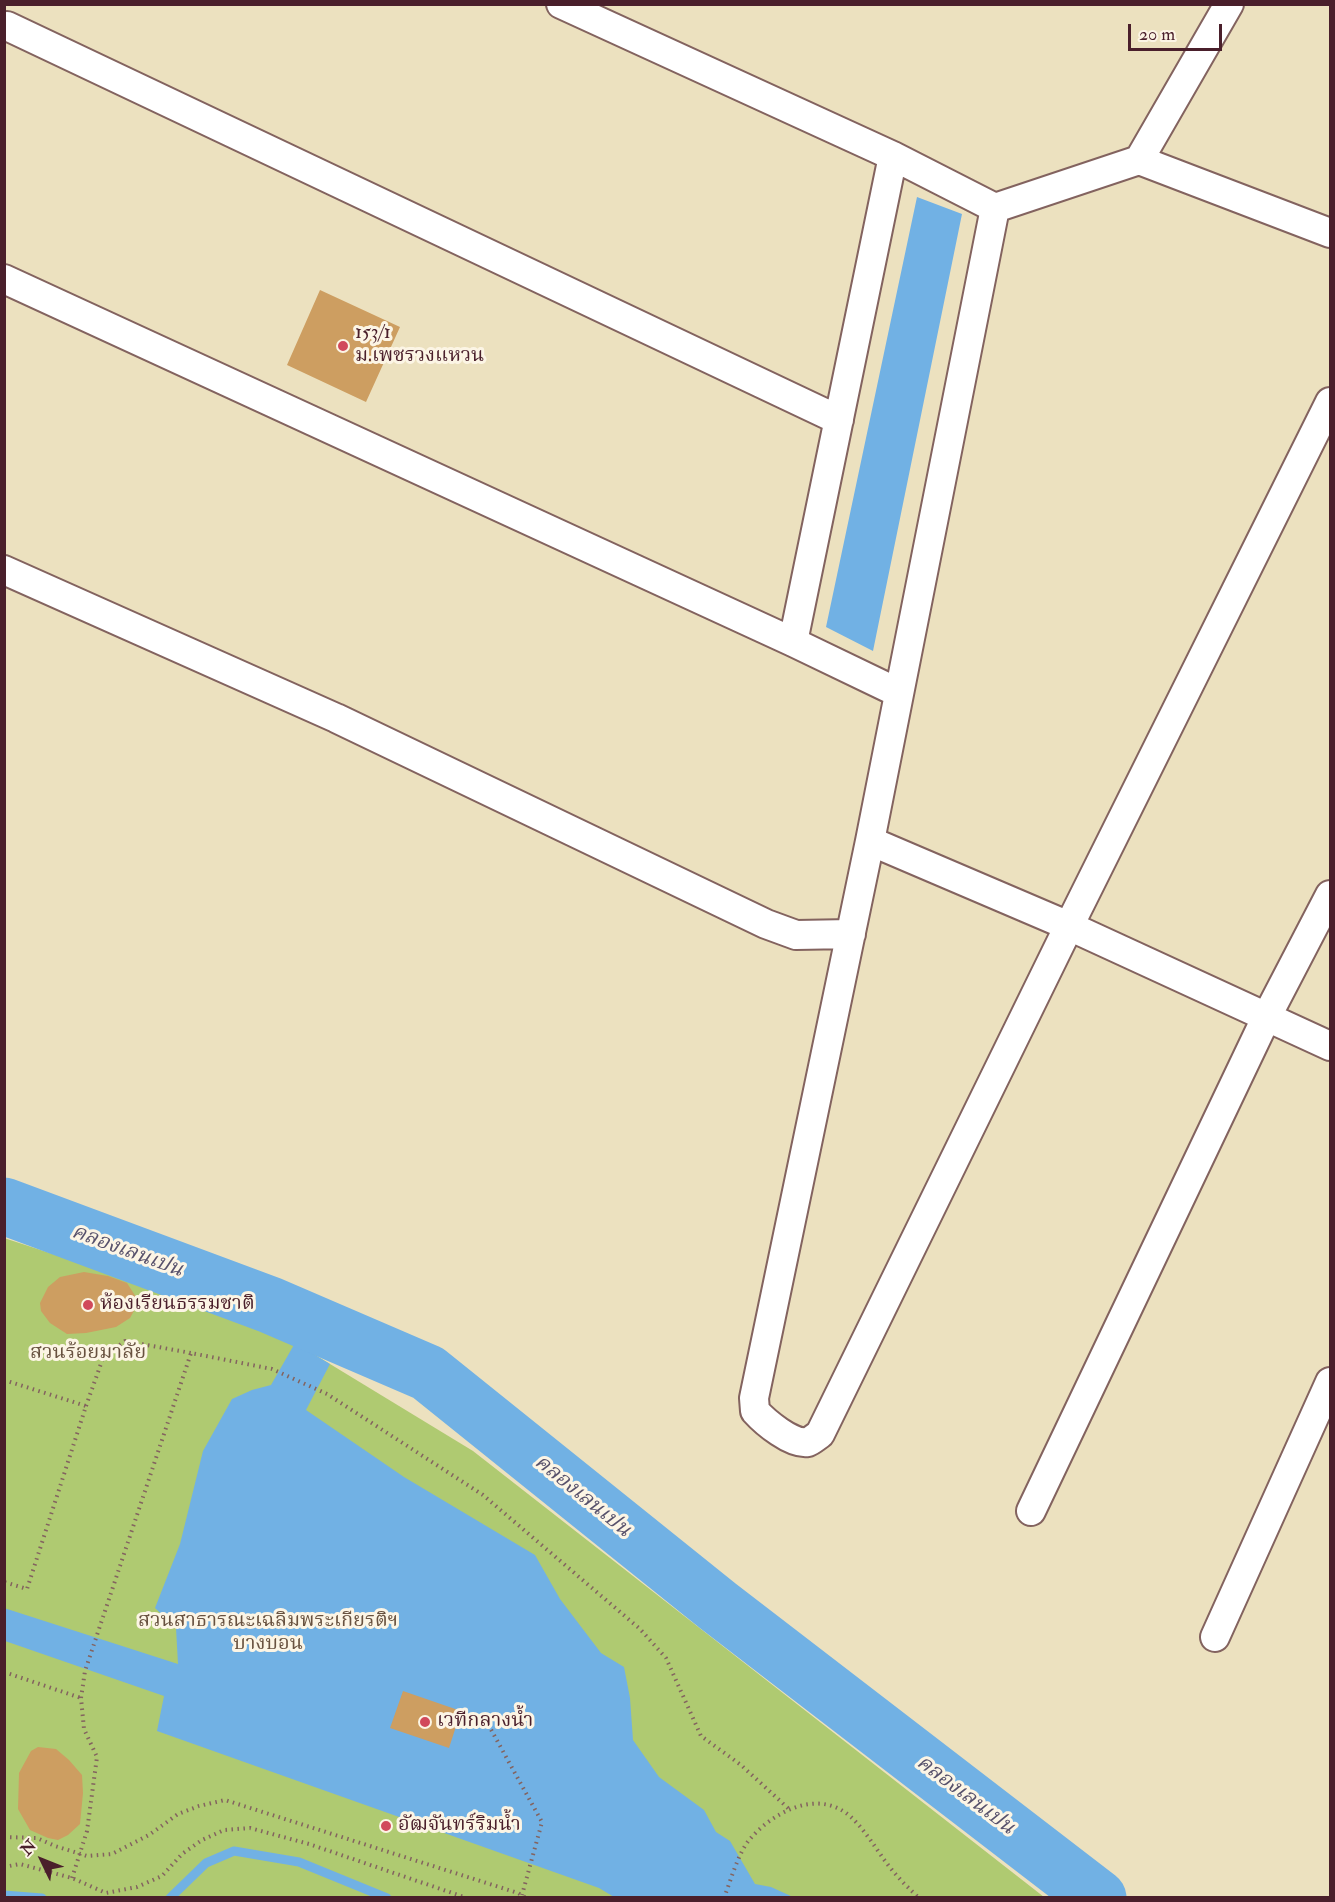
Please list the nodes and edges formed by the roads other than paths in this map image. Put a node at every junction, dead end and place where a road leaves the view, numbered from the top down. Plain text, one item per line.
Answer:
1 (561, 4) edge
2 (1229, 4) edge
3 (9, 21) edge
4 (892, 156) junction
5 (1139, 160) junction
6 (995, 208) junction
7 (1330, 233) edge
8 (4, 279) edge
9 (1330, 402) edge
10 (839, 420) junction
11 (4, 570) edge
12 (793, 642) junction
13 (899, 693) junction
14 (870, 841) junction
15 (1330, 895) edge
16 (1070, 926) junction
17 (851, 934) junction
18 (1266, 1018) junction
19 (1330, 1046) edge
20 (1330, 1383) edge
21 (1031, 1510) dead end
22 (1215, 1637) dead end

1 - 4 street
2 - 5 street
3 - 10 street
4 - 6 street
4 - 10 street
5 - 6 street
5 - 7 street
6 - 13 street
8 - 12 street
9 - 16 street
10 - 12 street
11 - 17 street
12 - 13 street
13 - 14 street
14 - 16 street
14 - 17 street
15 - 18 street
16 - 17 street
16 - 18 street
18 - 19 street
18 - 21 street
20 - 22 street

